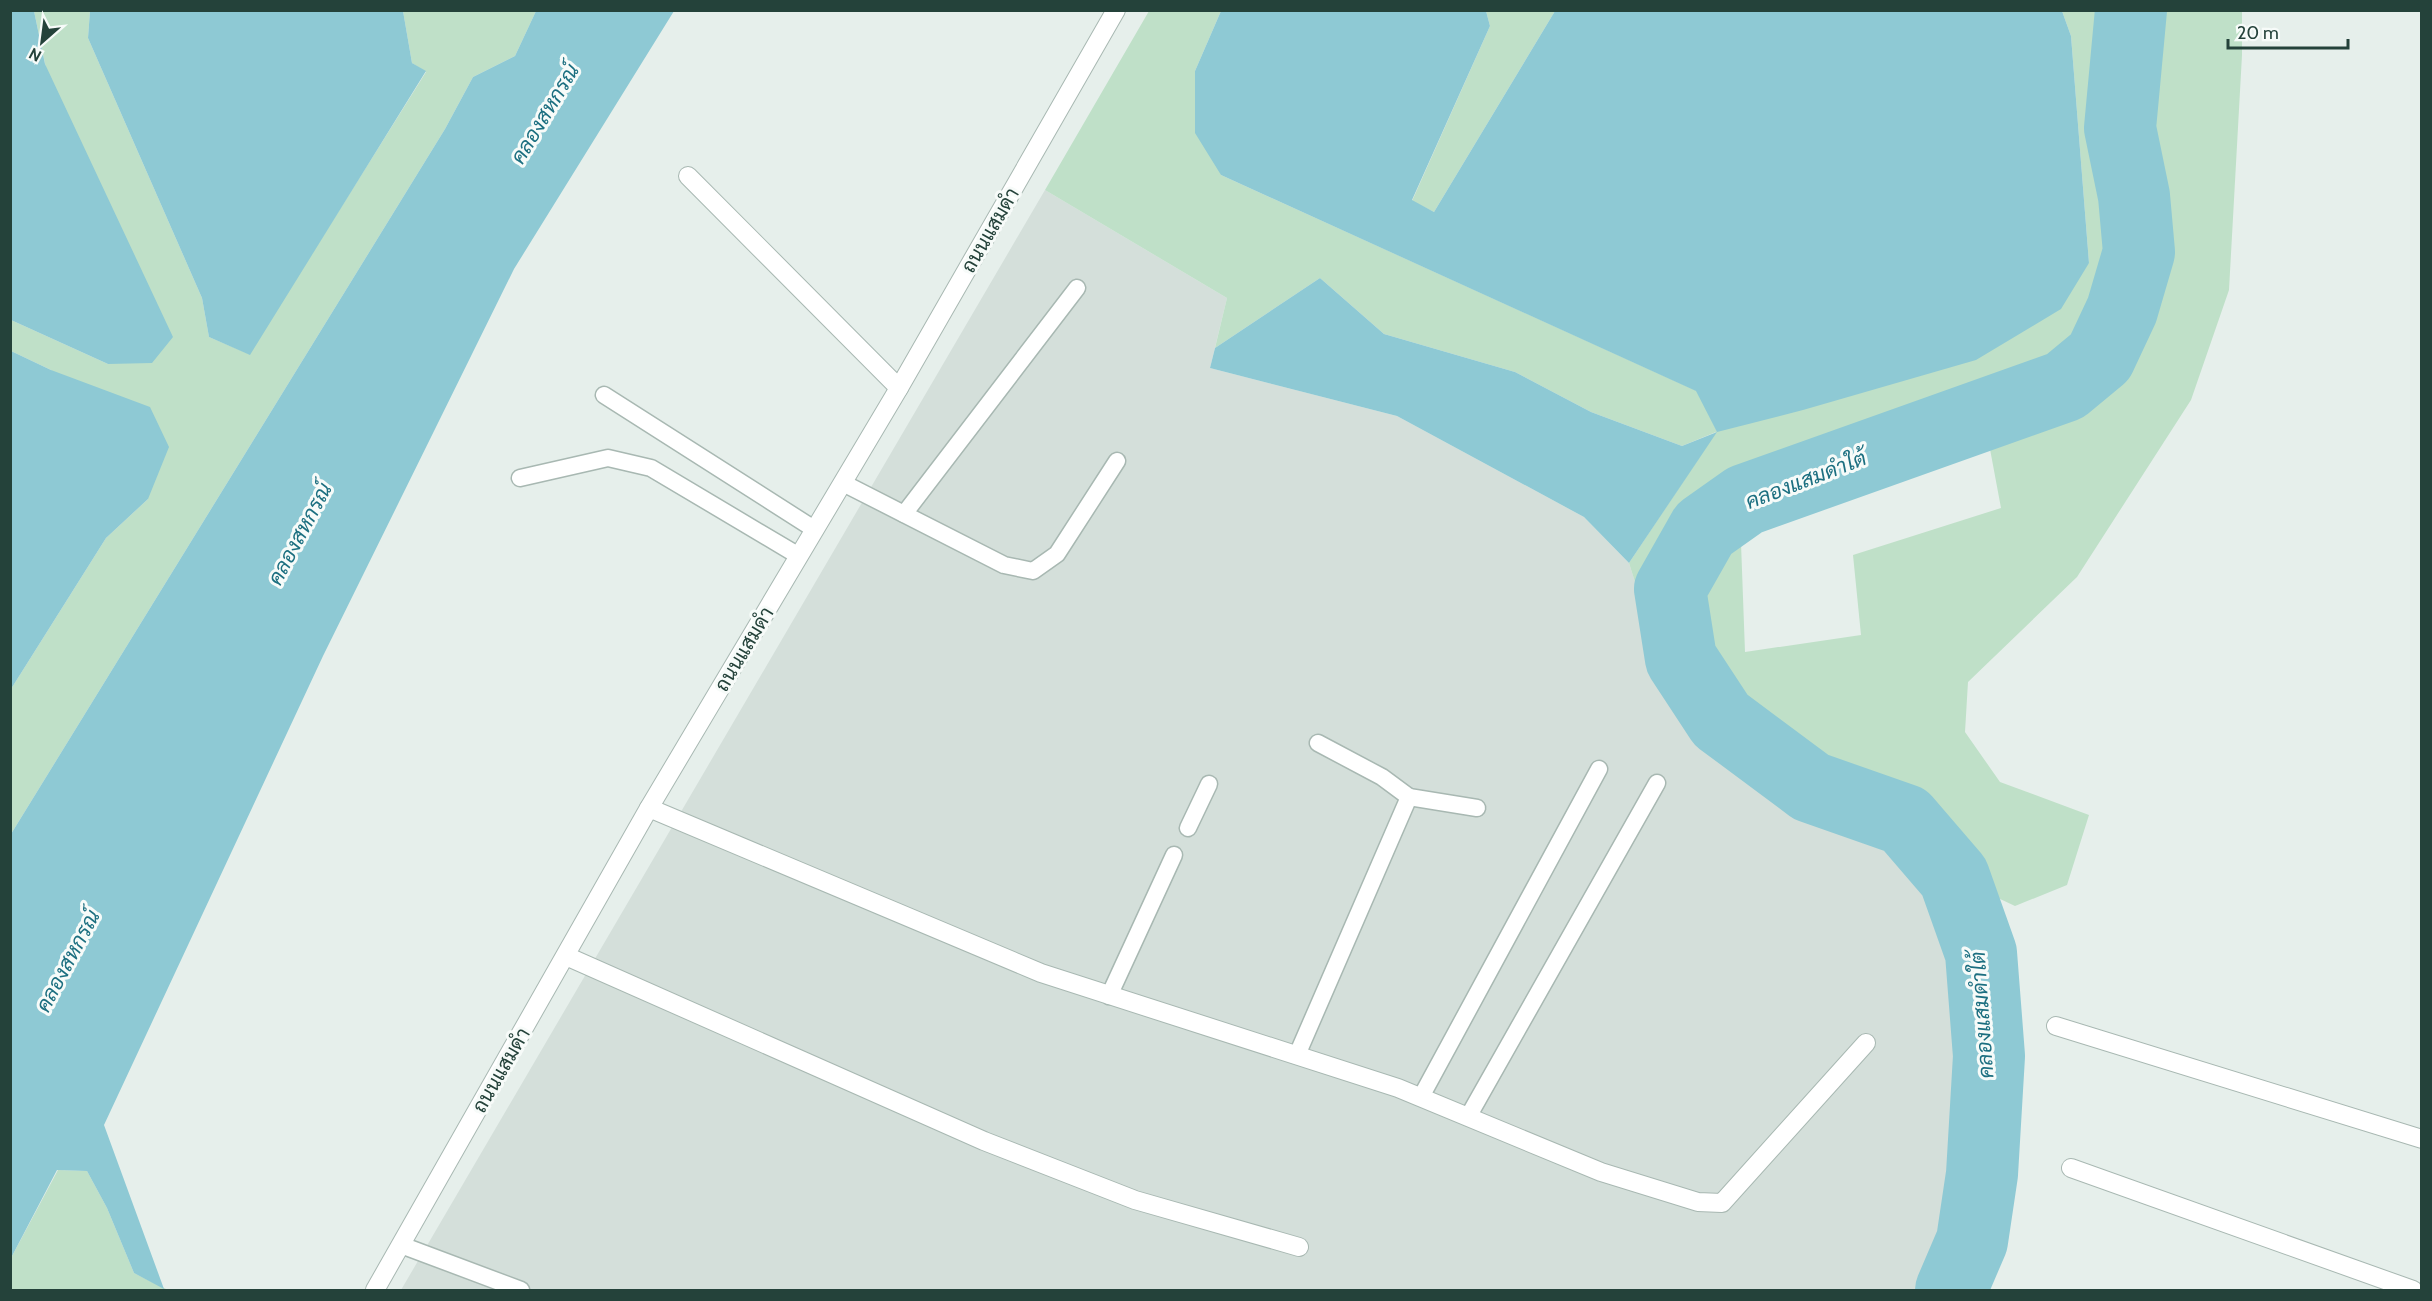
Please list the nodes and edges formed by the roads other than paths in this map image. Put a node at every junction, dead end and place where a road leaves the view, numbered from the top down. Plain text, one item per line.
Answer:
1 (1116, 10) edge
2 (688, 176) dead end
3 (1077, 288) dead end
4 (899, 388) junction
5 (604, 395) dead end
6 (1117, 461) dead end
7 (520, 478) dead end
8 (843, 483) junction
9 (904, 514) junction
10 (814, 529) junction
11 (800, 556) junction
12 (1318, 743) dead end
13 (1599, 769) dead end
14 (1657, 783) dead end
15 (1209, 784) dead end
16 (1409, 797) junction
17 (649, 808) junction
18 (1477, 808) dead end
19 (1188, 828) dead end
20 (1174, 855) dead end
21 (566, 956) junction
22 (1108, 996) junction
23 (2056, 1026) dead end
24 (1866, 1043) dead end
25 (1297, 1055) junction
26 (1421, 1097) junction
27 (1468, 1117) junction
28 (2421, 1139) edge
29 (2071, 1168) dead end
30 (401, 1245) junction
31 (1299, 1247) dead end
32 (375, 1290) edge
33 (520, 1290) edge
34 (2413, 1290) edge

1 - 4 street, ถนนแสมดำ
2 - 4 street
3 - 9 lane
4 - 8 street, ถนนแสมดำ
5 - 10 lane
6 - 9 lane
7 - 11 lane
8 - 9 lane
8 - 10 street, ถนนแสมดำ
10 - 11 street, ถนนแสมดำ
11 - 17 street, ถนนแสมดำ
12 - 16 lane
13 - 26 lane
14 - 27 lane
15 - 19 lane
16 - 18 lane
16 - 25 lane
17 - 21 street, ถนนแสมดำ
17 - 22 street
20 - 22 lane
21 - 30 street, ถนนแสมดำ
21 - 31 street
22 - 25 street
23 - 28 street
24 - 27 street
25 - 26 street
26 - 27 street
29 - 34 street
30 - 32 street, ถนนแสมดำ
30 - 33 lane

